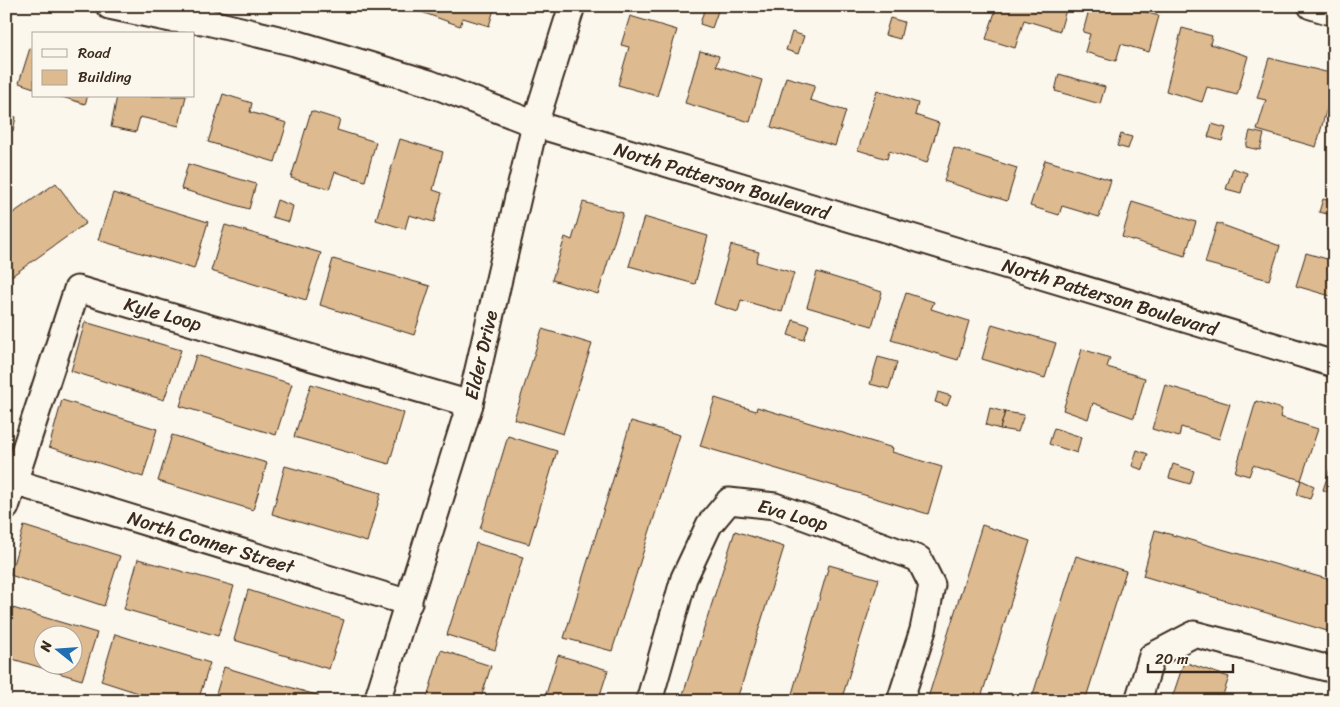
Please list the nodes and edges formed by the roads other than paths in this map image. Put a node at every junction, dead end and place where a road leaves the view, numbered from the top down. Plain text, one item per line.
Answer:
1 (109, 6) edge
2 (572, 6) edge
3 (1311, 6) edge
4 (205, 13) edge
5 (1334, 13) edge
6 (535, 124) junction
7 (1334, 364) edge
8 (470, 404) junction
9 (14, 482) junction
10 (6, 507) edge
11 (409, 603) junction
12 (1334, 670) edge
13 (377, 701) edge
14 (649, 701) edge
15 (900, 701) edge
16 (1138, 701) edge

1 - 4 street, North Patterson Boulevard
2 - 6 street, Elder Drive
3 - 5 street
4 - 6 street, North Patterson Boulevard
6 - 7 street, North Patterson Boulevard
6 - 8 street, Elder Drive
8 - 9 street, Kyle Loop
8 - 11 street, Elder Drive
9 - 10 street, Kyle Loop
9 - 11 street, North Conner Street
11 - 13 street, Elder Drive
12 - 16 street
14 - 15 street, Eva Loop

